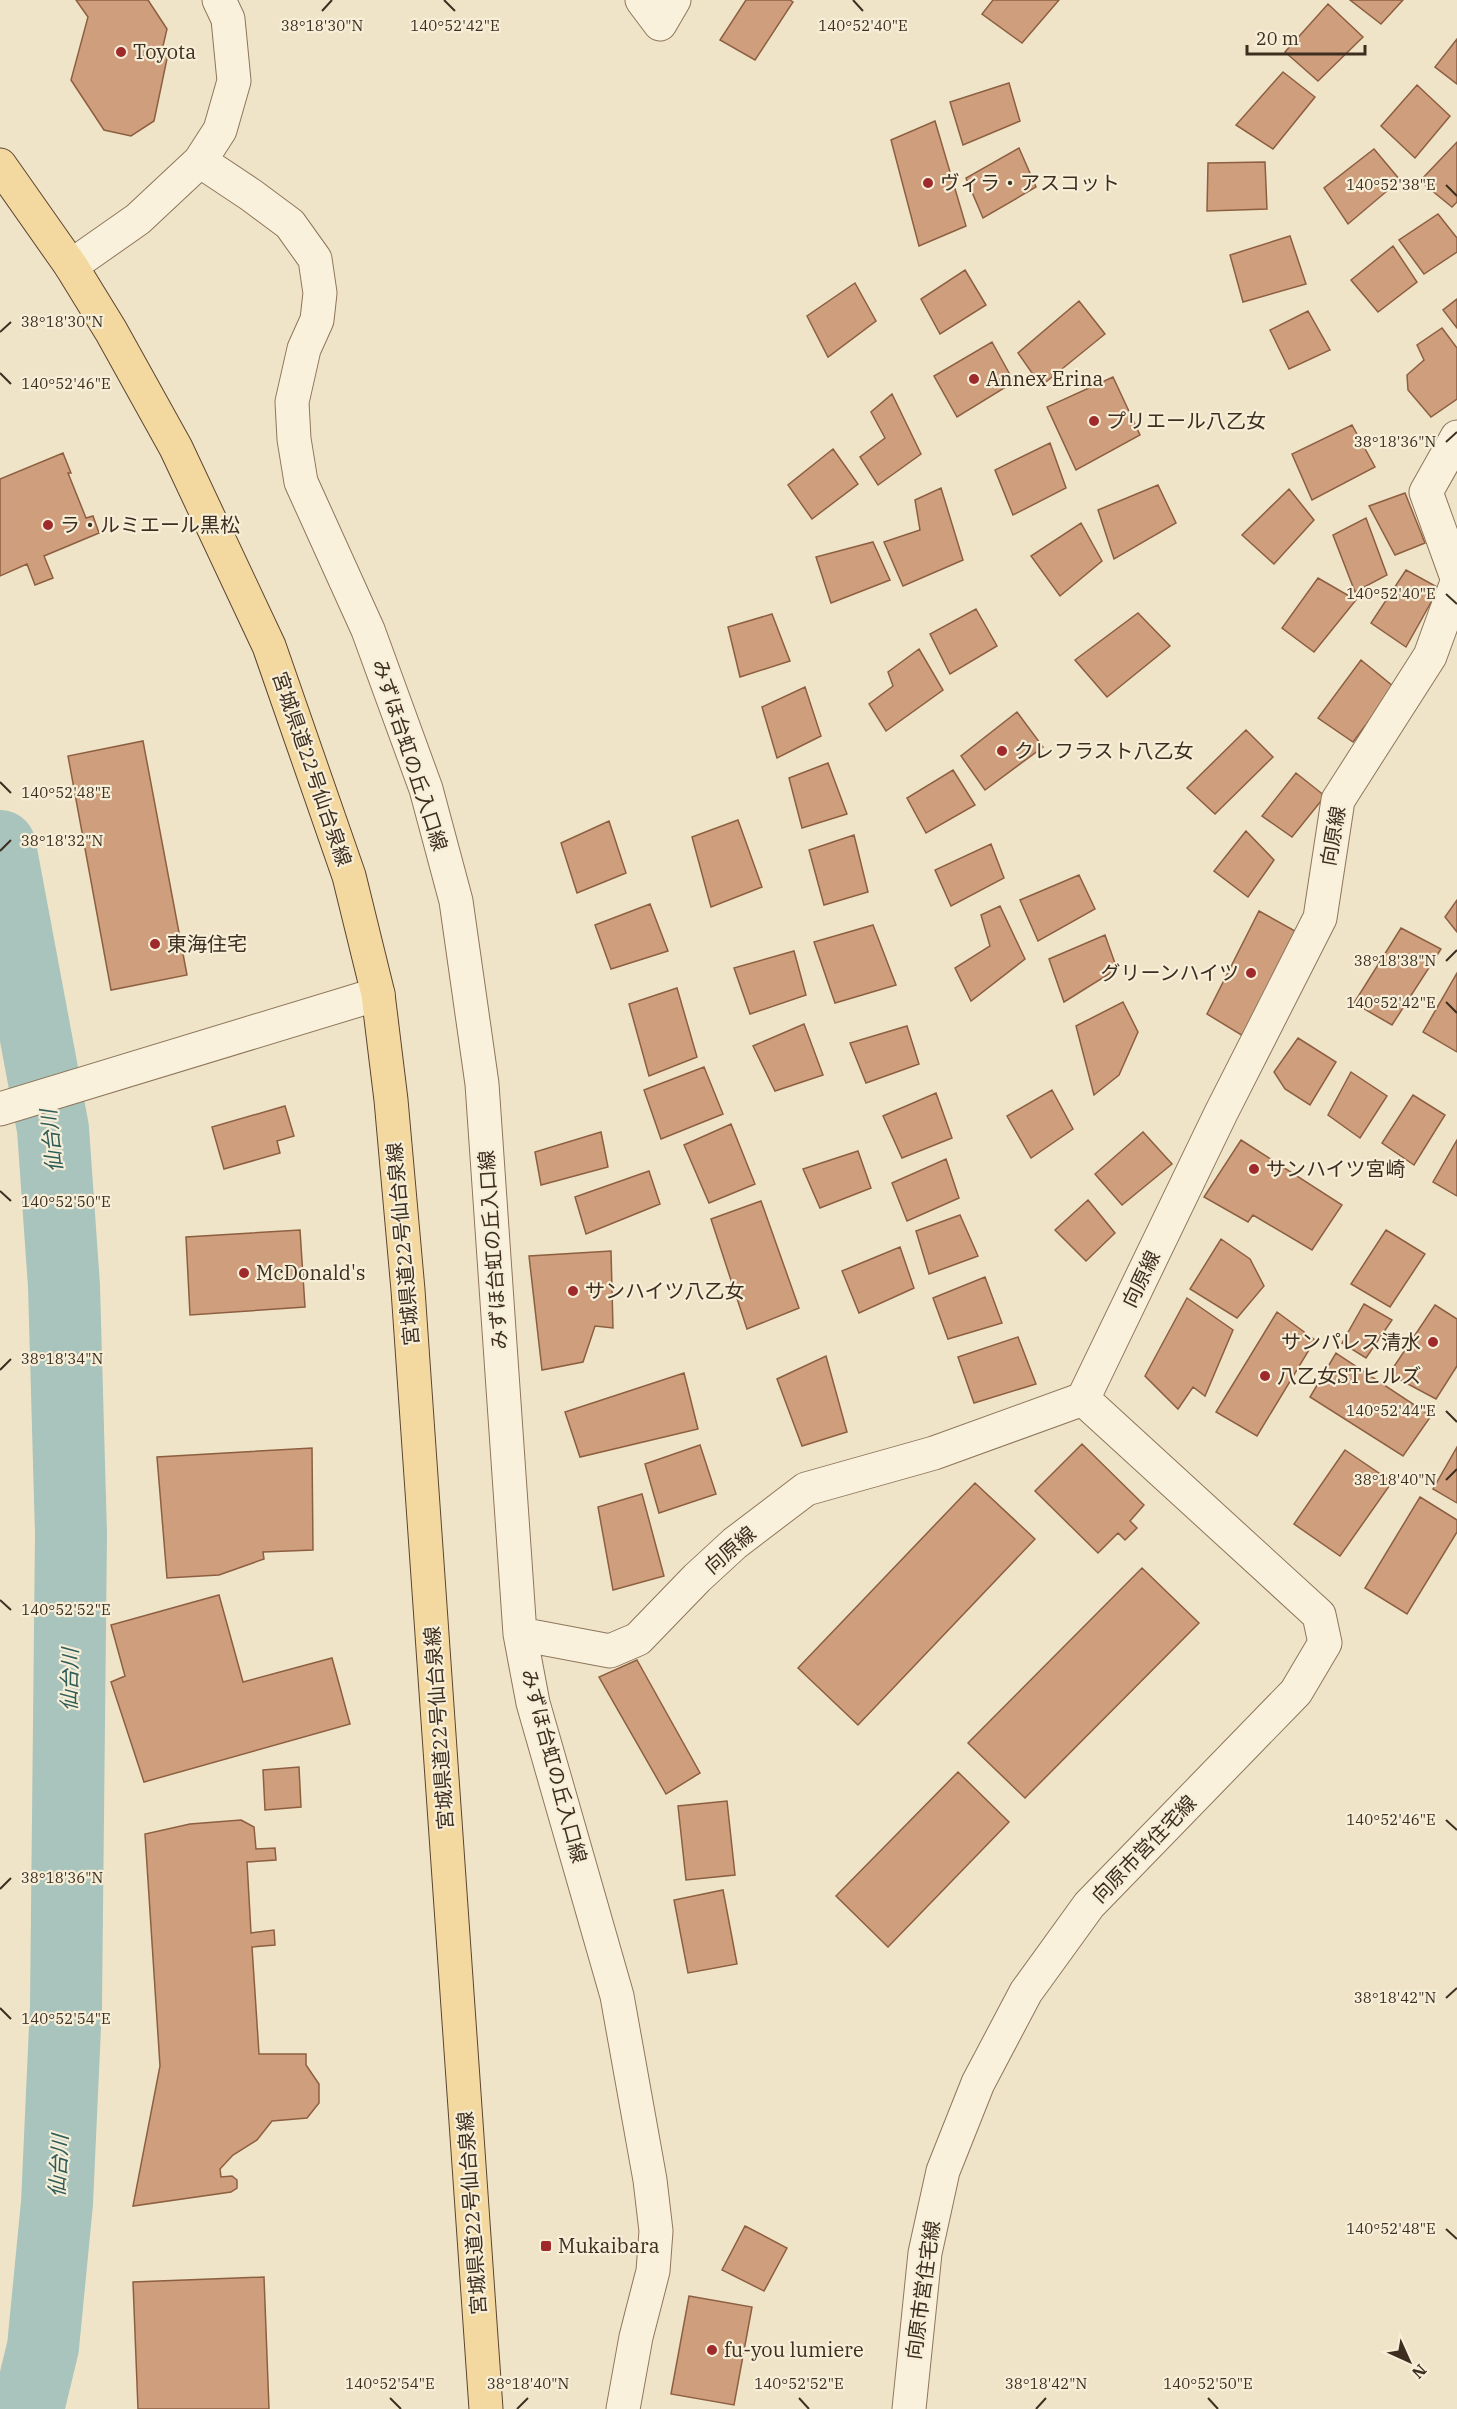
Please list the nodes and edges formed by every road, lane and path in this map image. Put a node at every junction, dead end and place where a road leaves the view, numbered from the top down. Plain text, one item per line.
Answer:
1 (219, 0) edge
2 (642, 0) edge
3 (674, 0) edge
4 (200, 161) junction
5 (0, 165) edge
6 (71, 266) junction
7 (1457, 437) edge
8 (1457, 580) edge
9 (378, 994) junction
10 (0, 1109) edge
11 (1083, 1399) junction
12 (520, 1634) junction
13 (486, 2409) edge
14 (623, 2409) edge
15 (909, 2409) edge

1 - 4 street
2 - 3 street
4 - 6 street
4 - 12 street, みずほ台虹の丘入口線
5 - 6 main road, 宮城県道22号仙台泉線
6 - 9 main road, 宮城県道22号仙台泉線
7 - 8 street, 向原線
8 - 11 street, 向原線
9 - 10 street
9 - 13 main road, 宮城県道22号仙台泉線
11 - 12 street, 向原線
11 - 15 street, 向原市営住宅線
12 - 14 street, みずほ台虹の丘入口線

